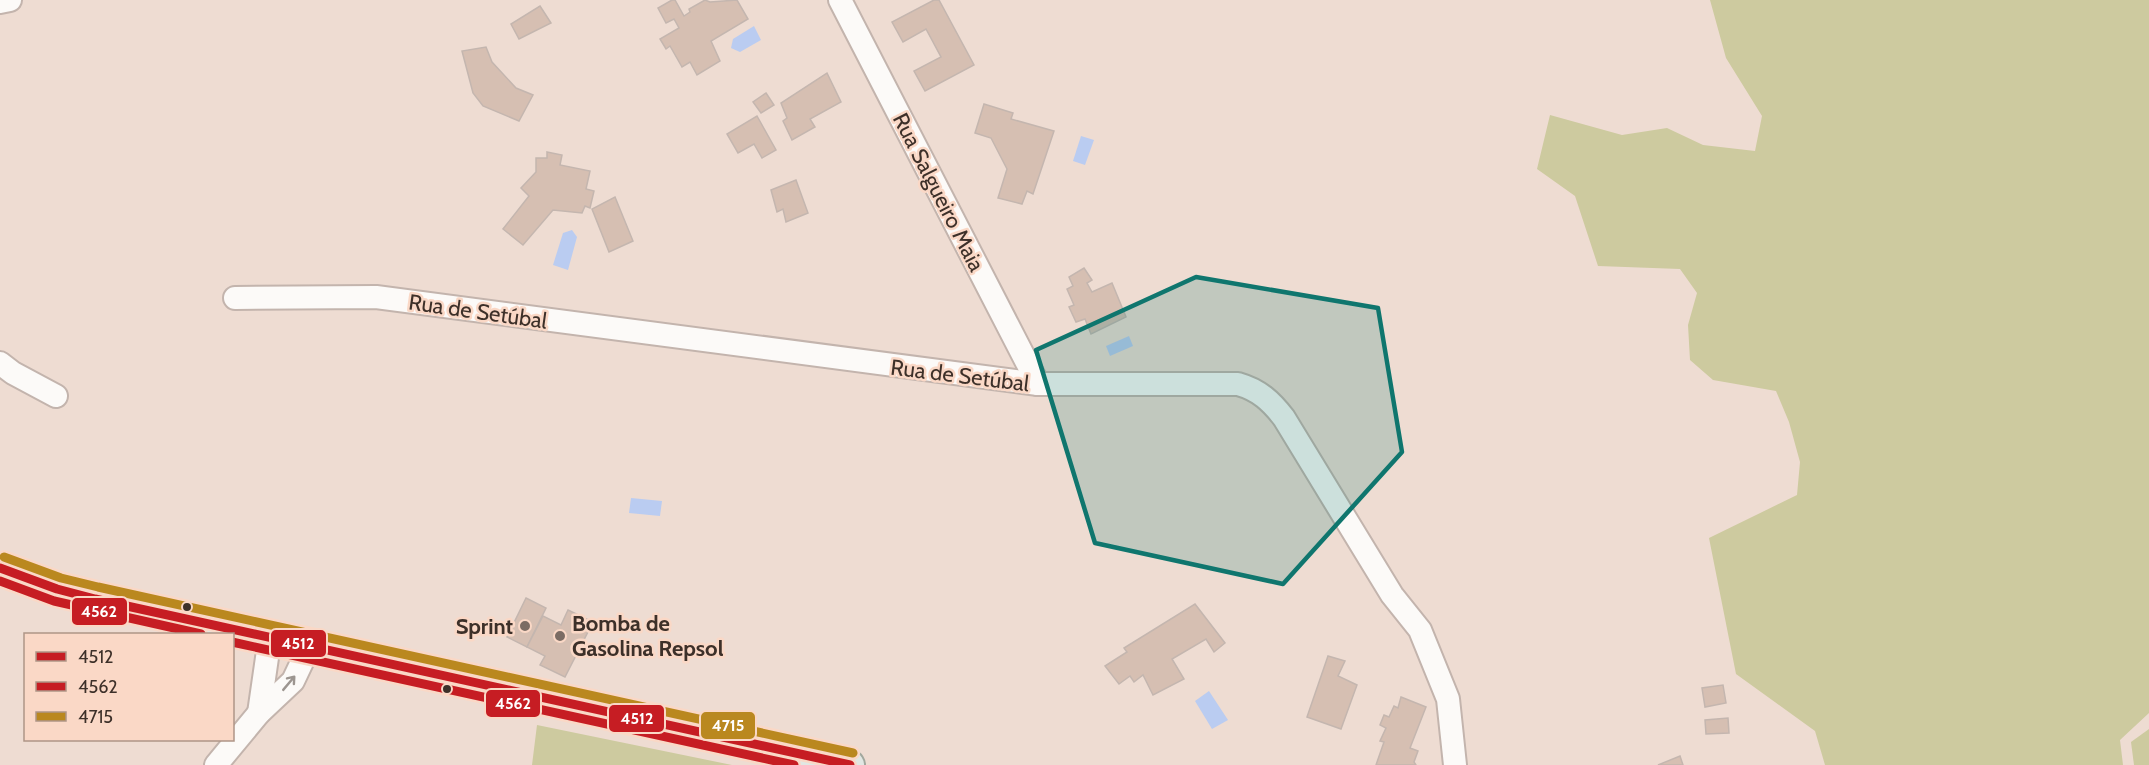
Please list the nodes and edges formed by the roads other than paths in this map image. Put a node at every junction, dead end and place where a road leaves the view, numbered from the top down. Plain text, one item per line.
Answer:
1 (10, 0) edge
2 (840, 0) edge
3 (0, 2) edge
4 (235, 298) dead end
5 (0, 363) edge
6 (1038, 384) junction
7 (56, 396) dead end
8 (0, 568) edge
9 (270, 637) junction
10 (306, 645) junction
11 (259, 713) junction
12 (216, 765) edge
13 (850, 765) edge
14 (1455, 765) edge

1 - 3 street
2 - 6 street, Rua Salgueiro Maia
4 - 6 street, Rua de Setúbal
5 - 7 street
6 - 14 street, Rua de Setúbal
8 - 9 main road
9 - 10 main road
9 - 11 street
11 -> 10 street
10 - 13 main road
11 - 12 street

